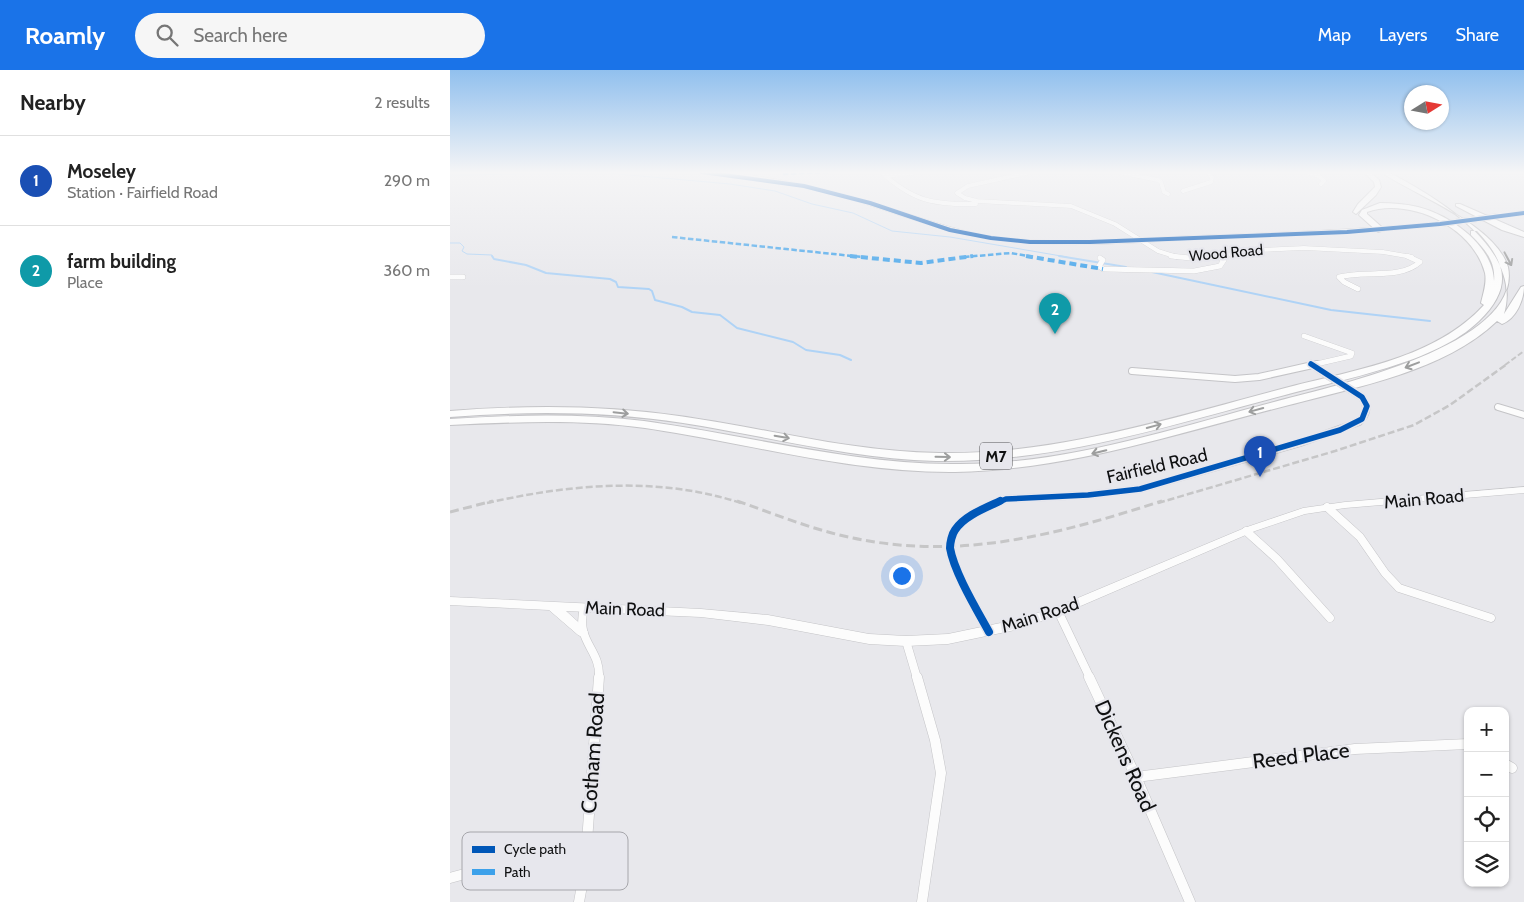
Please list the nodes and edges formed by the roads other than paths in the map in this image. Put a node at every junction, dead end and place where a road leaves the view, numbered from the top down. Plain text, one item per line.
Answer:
1 (893, 211) edge
2 (1080, 211) edge
3 (1356, 211) edge
4 (1364, 211) edge
5 (1422, 211) edge
6 (1442, 211) edge
7 (1452, 211) edge
8 (1470, 211) edge
9 (1524, 213) edge
10 (1377, 230) junction
11 (1524, 235) edge
12 (1141, 240) junction
13 (1217, 256) junction
14 (1100, 258) dead end
15 (450, 277) edge
16 (464, 277) dead end
17 (1358, 289) dead end
18 (1524, 289) edge
19 (1479, 317) junction
20 (1304, 336) dead end
21 (1466, 341) junction
22 (1311, 364) junction
23 (1132, 371) dead end
24 (1498, 407) dead end
25 (450, 414) edge
26 (1524, 416) edge
27 (450, 422) edge
28 (1524, 490) edge
29 (1326, 507) junction
30 (1246, 531) junction
31 (450, 601) edge
32 (552, 606) junction
33 (584, 608) junction
34 (1058, 611) junction
35 (1330, 618) dead end
36 (1491, 618) dead end
37 (582, 632) junction
38 (989, 632) junction
39 (906, 641) junction
40 (1464, 744) edge
41 (1136, 777) junction
42 (588, 832) edge
43 (922, 902) edge
44 (1190, 902) edge

1 - 12 street
2 - 12 street, Wood Road
3 - 10 highway
4 - 10 highway
5 - 19 highway
6 - 19 highway, M7
7 -> 21 highway, M7
8 - 11 highway
9 - 10 street, bridge
10 - 12 street
12 - 13 street, Wood Road
13 - 14 street
13 - 17 street, Wood Road
15 - 16 street
18 - 21 highway
25 -> 19 highway, M7
20 - 22 street
21 -> 27 highway, M7
22 - 23 street
22 - 38 street, Fairfield Road, bridge
24 - 26 street
28 - 29 street, Main Road
29 - 30 street, Main Road
29 - 36 street
30 - 34 street, Main Road
30 - 35 street
31 - 32 street, Main Road
32 - 33 street, Main Road
32 - 37 street
33 - 37 street
33 - 39 street, Main Road
34 - 38 street, Main Road
34 - 41 street, Dickens Road
37 - 42 street, Cotham Road
38 - 39 street, Main Road
39 - 43 street
40 - 41 street, Reed Place
41 - 44 street, Dickens Road

